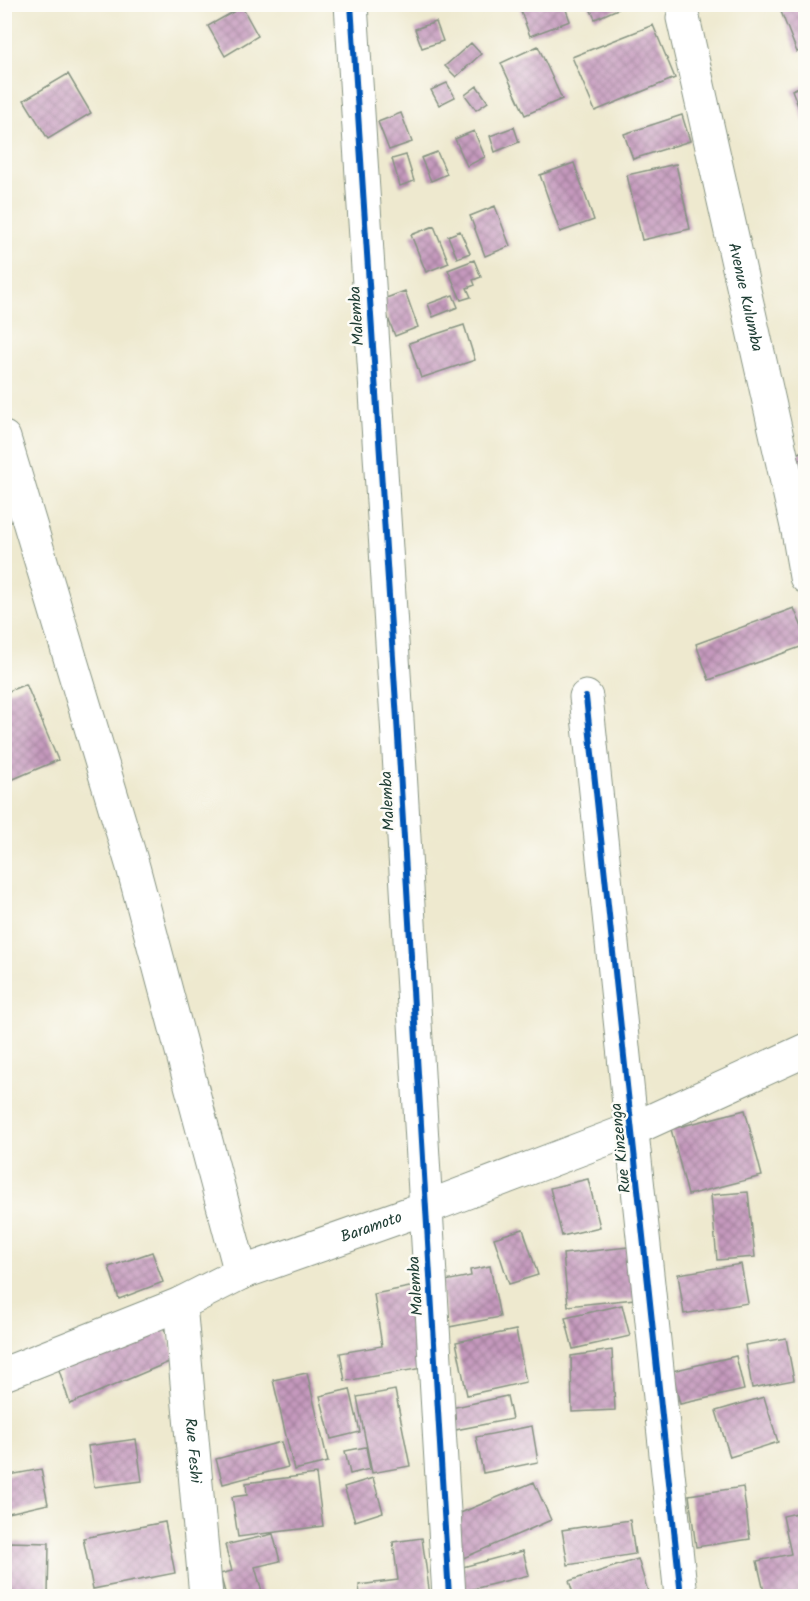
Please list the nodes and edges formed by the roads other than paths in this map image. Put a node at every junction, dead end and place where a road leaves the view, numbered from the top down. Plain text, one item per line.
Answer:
1 (351, 4) edge
2 (683, 18) dead end
3 (4, 438) edge
4 (806, 577) edge
5 (586, 697) dead end
6 (806, 1050) edge
7 (633, 1129) junction
8 (425, 1208) junction
9 (241, 1273) junction
10 (180, 1304) junction
11 (4, 1374) edge
12 (206, 1596) edge
13 (449, 1596) edge
14 (681, 1596) edge

1 - 8 street, Malemba
2 - 4 street, Avenue Kulumba
3 - 9 street
5 - 7 street, Rue Kinzenga
6 - 7 street, Baramoto
7 - 8 street, Baramoto
7 - 14 street, Rue Kinzenga
8 - 9 street, Baramoto
8 - 13 street, Malemba
9 - 10 street, Baramoto
10 - 11 street, Baramoto
10 - 12 street, Rue Feshi

